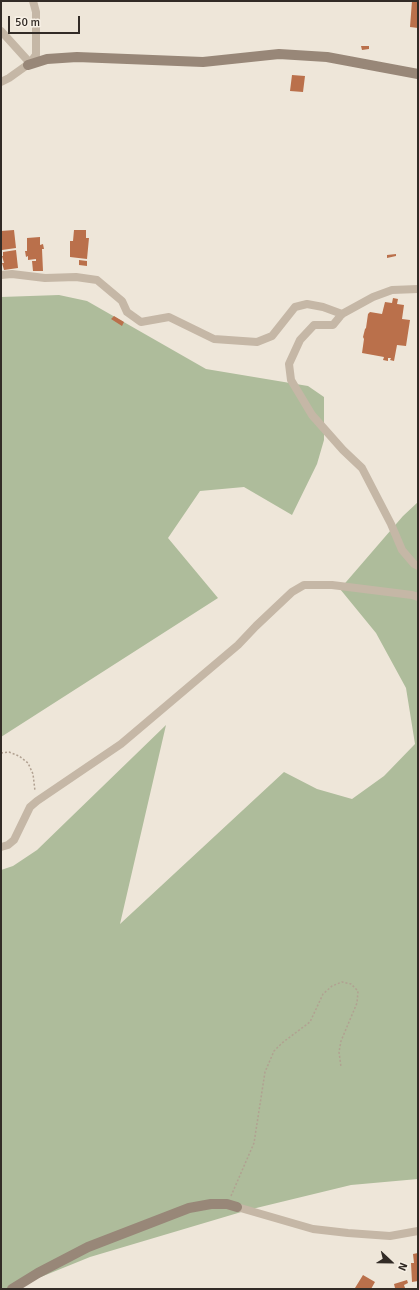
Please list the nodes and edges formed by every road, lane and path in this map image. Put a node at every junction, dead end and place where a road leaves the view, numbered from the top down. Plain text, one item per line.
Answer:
1 (33, 1) edge
2 (1, 31) edge
3 (29, 64) junction
4 (418, 74) edge
5 (1, 82) edge
6 (1, 275) edge
7 (418, 289) edge
8 (342, 314) junction
9 (418, 566) edge
10 (418, 597) edge
11 (1, 753) edge
12 (37, 801) junction
13 (1, 847) edge
14 (341, 1067) dead end
15 (232, 1206) junction
16 (418, 1231) edge
17 (12, 1289) edge

1 - 3 street
2 - 3 street
3 - 4 street
3 - 5 street
6 - 8 street
7 - 8 street
8 - 9 street
10 - 12 street
11 - 12 path
12 - 13 street
14 - 15 path
15 - 16 street
15 - 17 street

